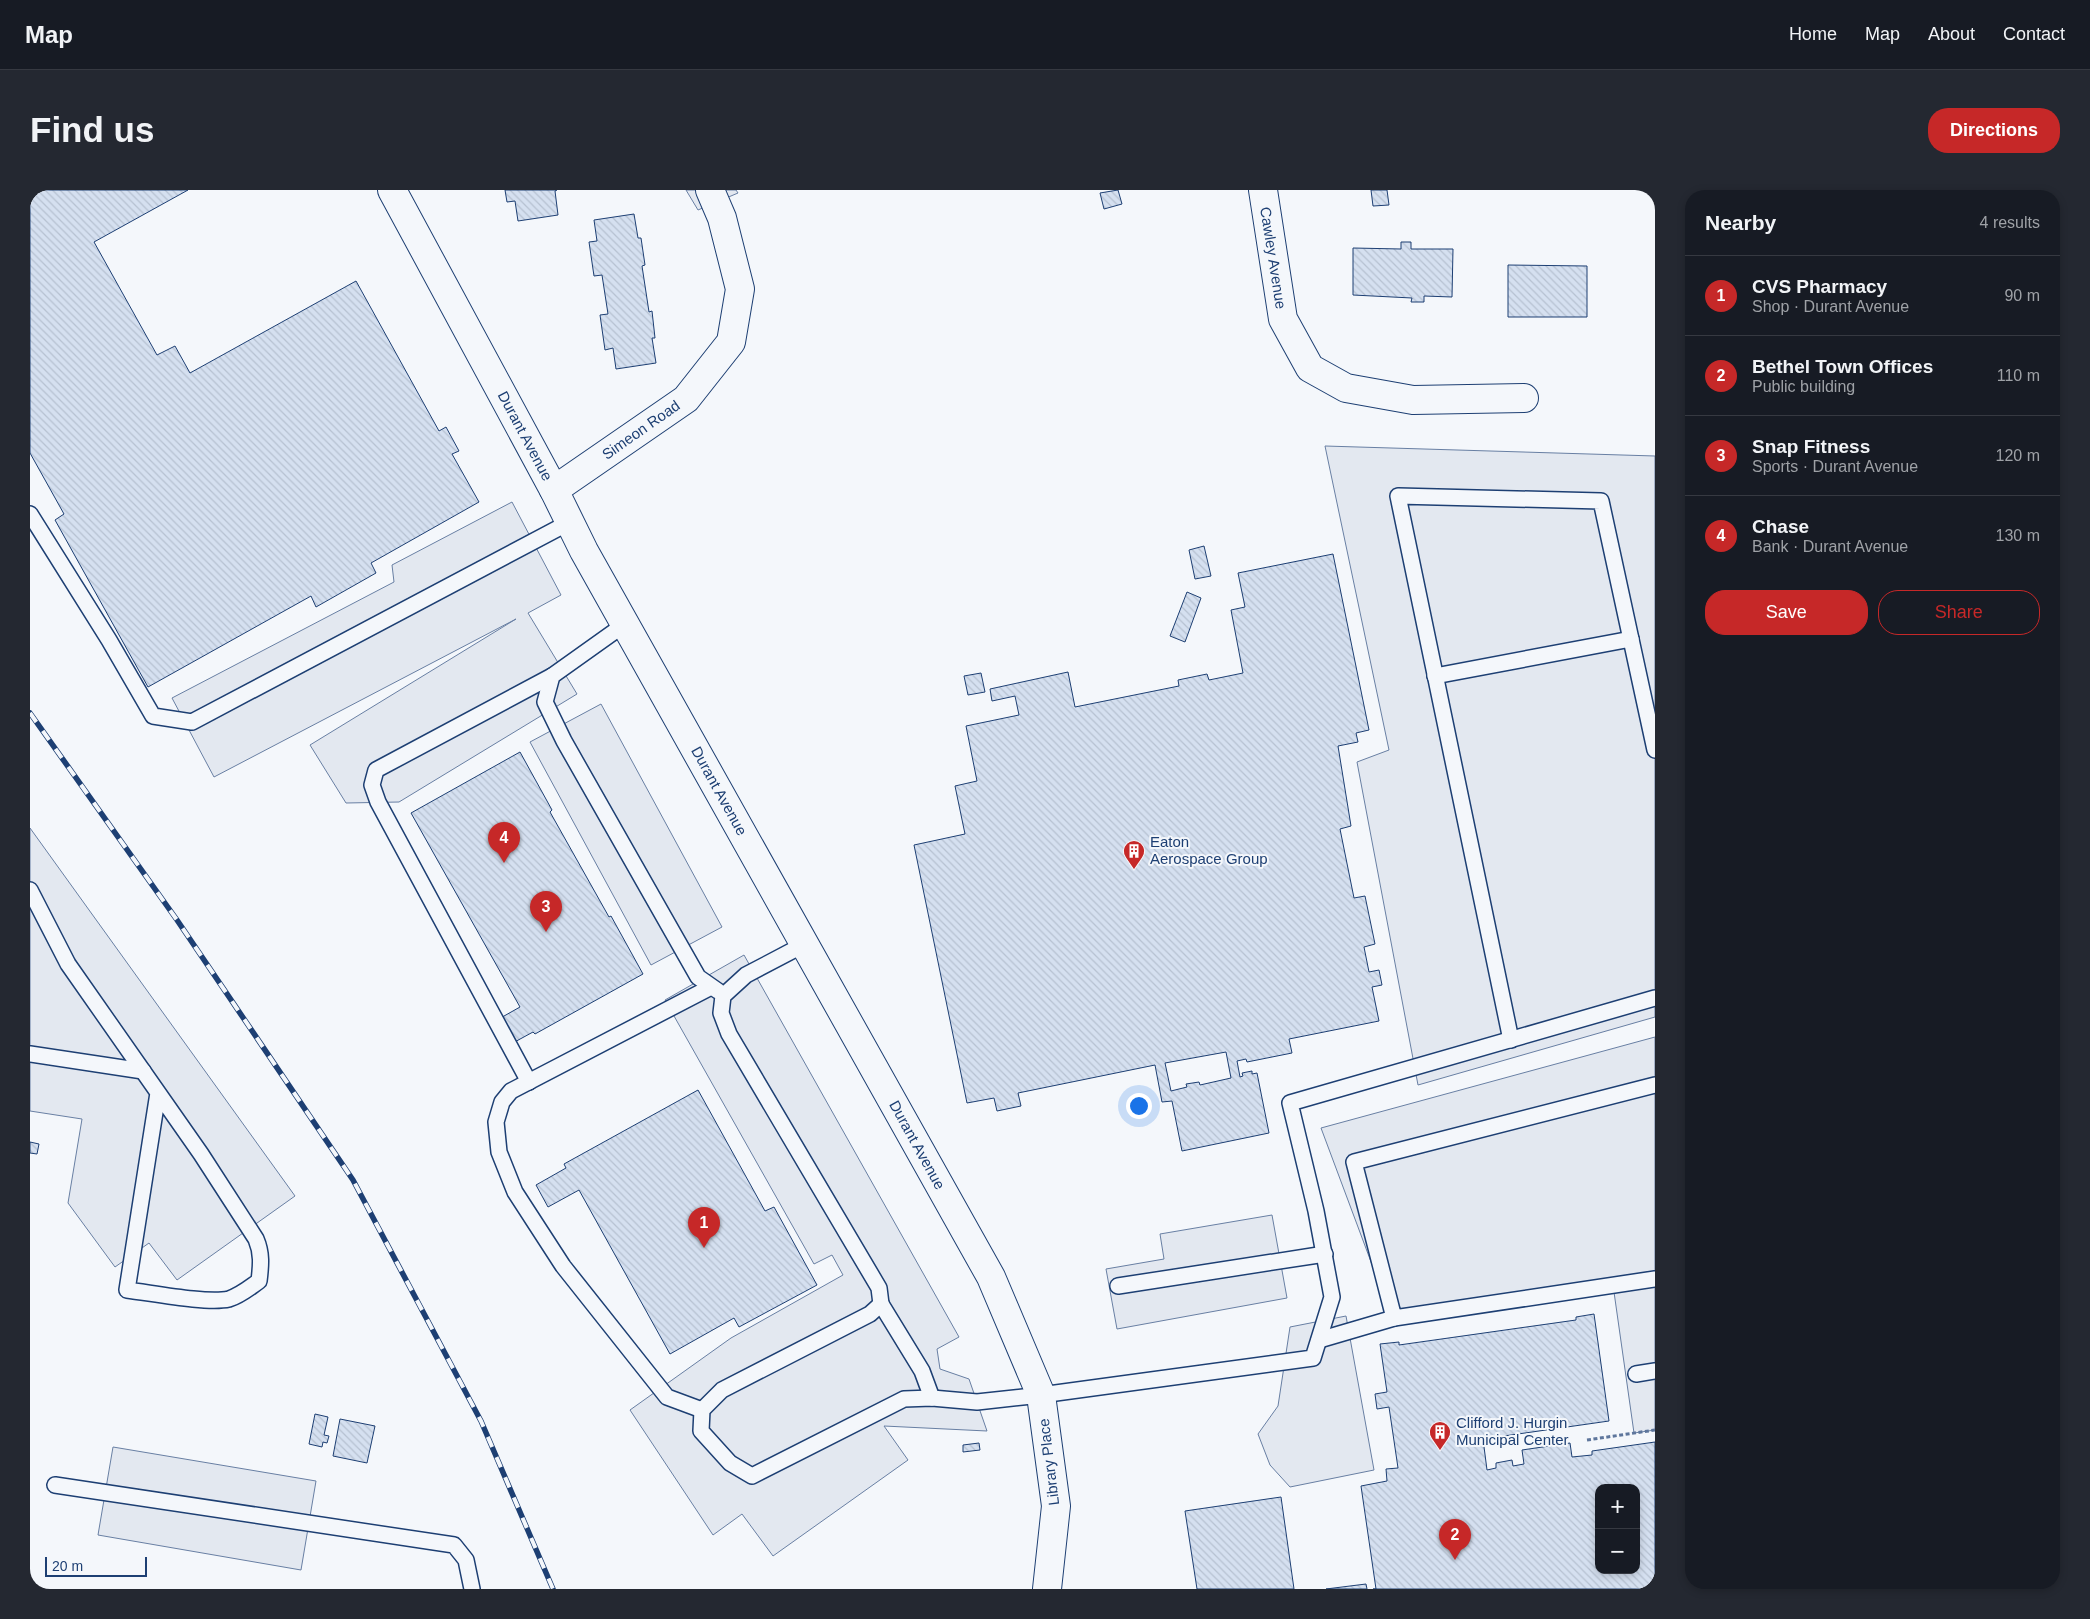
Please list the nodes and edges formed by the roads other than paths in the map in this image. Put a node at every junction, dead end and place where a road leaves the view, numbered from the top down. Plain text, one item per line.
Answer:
1 (392, 190) edge
2 (1263, 190) edge
3 (713, 192) edge
4 (1524, 398) dead end
5 (554, 490) junction
6 (30, 514) edge
7 (570, 522) junction
8 (625, 624) junction
9 (1631, 639) junction
10 (552, 676) junction
11 (1436, 676) junction
12 (1655, 750) edge
13 (30, 890) edge
14 (805, 944) junction
15 (717, 991) junction
16 (1655, 998) edge
17 (1511, 1040) junction
18 (30, 1054) edge
19 (143, 1071) junction
20 (529, 1082) junction
21 (1655, 1085) edge
22 (158, 1093) junction
23 (1325, 1254) junction
24 (1655, 1279) edge
25 (1118, 1286) dead end
26 (880, 1304) junction
27 (1394, 1318) junction
28 (1319, 1340) junction
29 (1655, 1371) edge
30 (1636, 1374) dead end
31 (1041, 1395) junction
32 (932, 1398) junction
33 (702, 1410) junction
34 (56, 1485) dead end
35 (472, 1589) edge
36 (1047, 1589) edge

1 - 5 street, Durant Avenue
2 - 4 street, Cawley Avenue
3 - 5 street, Simeon Road
5 - 7 street, Durant Avenue
6 - 7 lane
7 - 8 street, Durant Avenue
8 - 10 lane
8 - 14 street, Durant Avenue
9 - 11 lane
9 - 11 lane
9 - 12 lane
10 - 15 lane
10 - 20 lane
11 - 17 lane
13 - 19 lane
14 - 15 lane
14 - 31 street, Durant Avenue
15 - 20 lane
15 - 26 lane
16 - 17 lane
17 - 23 lane
18 - 19 lane
19 - 22 lane
20 - 33 lane
21 - 27 lane
22 - 22 lane
23 - 25 lane
23 - 28 lane
24 - 27 lane
26 - 32 lane
26 - 33 lane
27 - 28 lane
28 - 31 lane
29 - 30 lane
31 - 32 lane
31 - 36 street, Library Place
32 - 33 lane
34 - 35 lane

